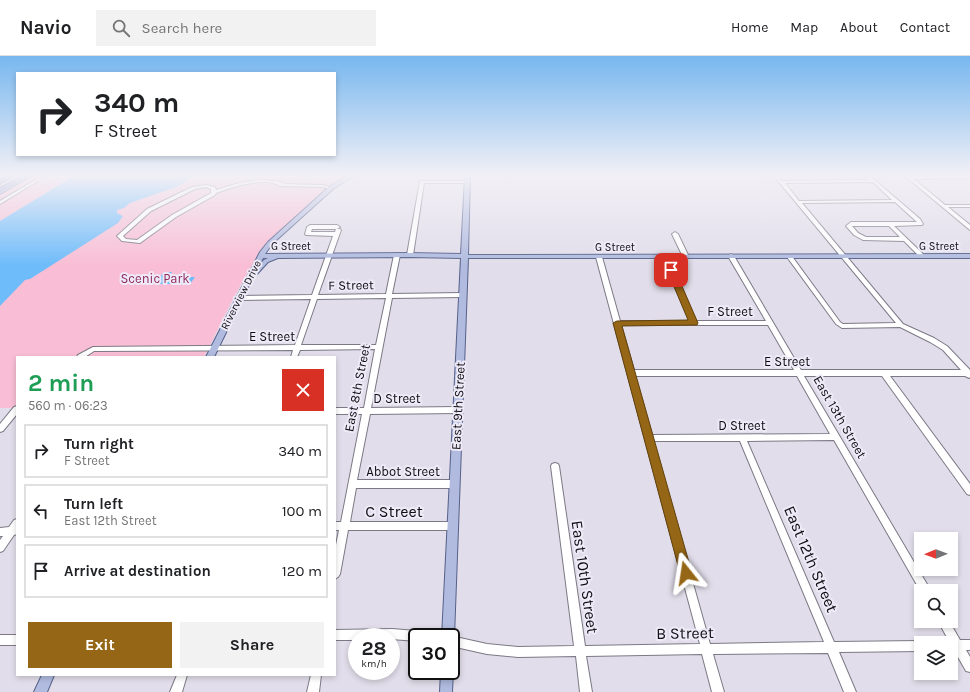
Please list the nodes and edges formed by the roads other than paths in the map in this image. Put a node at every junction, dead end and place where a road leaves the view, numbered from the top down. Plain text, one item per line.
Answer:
1 (159, 206) edge
2 (191, 206) edge
3 (311, 206) edge
4 (418, 206) edge
5 (467, 206) edge
6 (801, 206) edge
7 (901, 206) edge
8 (943, 206) joint
9 (970, 206) edge
10 (890, 224) junction
11 (970, 228) edge
12 (337, 230) dead end
13 (675, 234) dead end
14 (904, 239) junction
15 (329, 255) junction
16 (397, 255) junction
17 (410, 255) junction
18 (260, 256) junction
19 (281, 256) junction
20 (464, 256) junction
21 (731, 256) junction
22 (789, 256) junction
23 (843, 256) junction
24 (922, 256) junction
25 (970, 256) edge
26 (599, 257) junction
27 (665, 257) junction
28 (686, 257) junction
29 (250, 277) junction
30 (463, 295) junction
31 (389, 296) junction
32 (315, 297) junction
33 (239, 298) junction
34 (617, 323) junction
35 (694, 323) junction
36 (770, 323) junction
37 (900, 325) junction
38 (379, 347) junction
39 (214, 348) junction
40 (297, 348) junction
41 (82, 356) edge
42 (210, 356) edge
43 (294, 356) edge
44 (631, 373) junction
45 (799, 373) junction
46 (884, 373) junction
47 (969, 374) edge
48 (336, 410) edge
49 (367, 410) junction
50 (458, 410) junction
51 (16, 411) edge
52 (0, 429) edge
53 (742, 437) junction
54 (836, 437) junction
55 (649, 438) junction
56 (555, 466) dead end
57 (352, 484) junction
58 (454, 484) junction
59 (970, 492) edge
60 (339, 526) edge
61 (453, 526) junction
62 (14, 531) edge
63 (0, 532) edge
64 (0, 548) edge
65 (336, 562) edge
66 (922, 584) edge
67 (448, 628) edge
68 (336, 635) edge
69 (408, 635) edge
70 (0, 640) edge
71 (16, 640) edge
72 (460, 643) edge
73 (958, 645) edge
74 (970, 645) edge
75 (914, 646) edge
76 (831, 647) junction
77 (706, 648) junction
78 (958, 650) edge
79 (580, 652) junction
80 (970, 667) edge
81 (48, 676) edge
82 (182, 676) edge
83 (316, 676) edge
84 (447, 680) edge
85 (40, 692) edge
86 (176, 692) edge
87 (313, 692) edge
88 (446, 692) edge
89 (586, 692) edge
90 (718, 692) edge
91 (850, 692) edge

1 - 2 street
3 - 18 main road, Riverview Drive
4 - 17 street
5 - 20 main road, East 9th Street
6 - 23 street
7 - 10 street
8 - 9 street
8 - 11 street
10 - 14 street
10 - 14 street
12 - 15 street
13 - 28 street
14 - 24 street
15 - 16 main road, G Street
15 - 19 main road, G Street
15 - 32 street
16 - 17 main road, G Street
16 - 31 street, East 8th Street
17 - 20 main road, G Street
18 - 19 main road, G Street
18 - 29 main road, Riverview Drive
19 - 29 main road
20 - 26 main road, G Street
20 - 30 main road, East 9th Street
21 - 22 main road, G Street
21 - 28 main road, G Street
21 - 36 street, East 13th Street
22 - 23 main road, G Street
22 - 37 street
23 - 24 main road, G Street
23 - 37 street
24 - 25 main road, G Street
26 - 27 main road, G Street
26 - 34 street
27 - 28 main road, G Street
27 - 35 street
29 - 33 main road, Riverview Drive
30 - 31 street, F Street
30 - 50 main road, East 9th Street
31 - 32 street, F Street
31 - 38 street, East 8th Street
32 - 33 street, F Street
32 - 40 street
33 - 39 main road, Riverview Drive
34 - 35 street, F Street
34 - 44 street
35 - 36 street, F Street
36 - 45 street, East 13th Street
37 - 47 street
38 - 40 street, E Street
38 - 49 street, East 8th Street
39 - 40 street, E Street
39 - 41 street, E Street
39 - 42 main road, Riverview Drive
40 - 43 street
44 - 45 street, E Street
44 - 55 street
45 - 46 street, E Street
45 - 54 street, East 13th Street
46 - 47 street, E Street
46 - 59 street
48 - 49 street, D Street
49 - 50 street, D Street
49 - 57 street, East 8th Street
50 - 58 main road, East 9th Street
51 - 52 street
53 - 54 street, D Street
53 - 55 street, D Street
53 - 76 street, East 12th Street
54 - 66 street, East 13th Street
55 - 77 street
56 - 79 street, East 10th Street
57 - 58 street, Abbot Street
57 - 60 street, East 8th Street
58 - 61 main road, East 9th Street
60 - 61 street, C Street
60 - 65 street, East 8th Street
61 - 67 main road, East 9th Street
62 - 63 street
62 - 64 street
68 - 69 street
70 - 71 street
72 - 79 street, B Street
73 - 74 street
75 - 76 street, B Street
76 - 77 street, B Street
76 - 91 street, East 12th Street
77 - 79 street, B Street
77 - 90 street
78 - 80 street
79 - 89 street, East 10th Street
81 - 85 main road
82 - 86 street
83 - 87 street
84 - 88 main road

